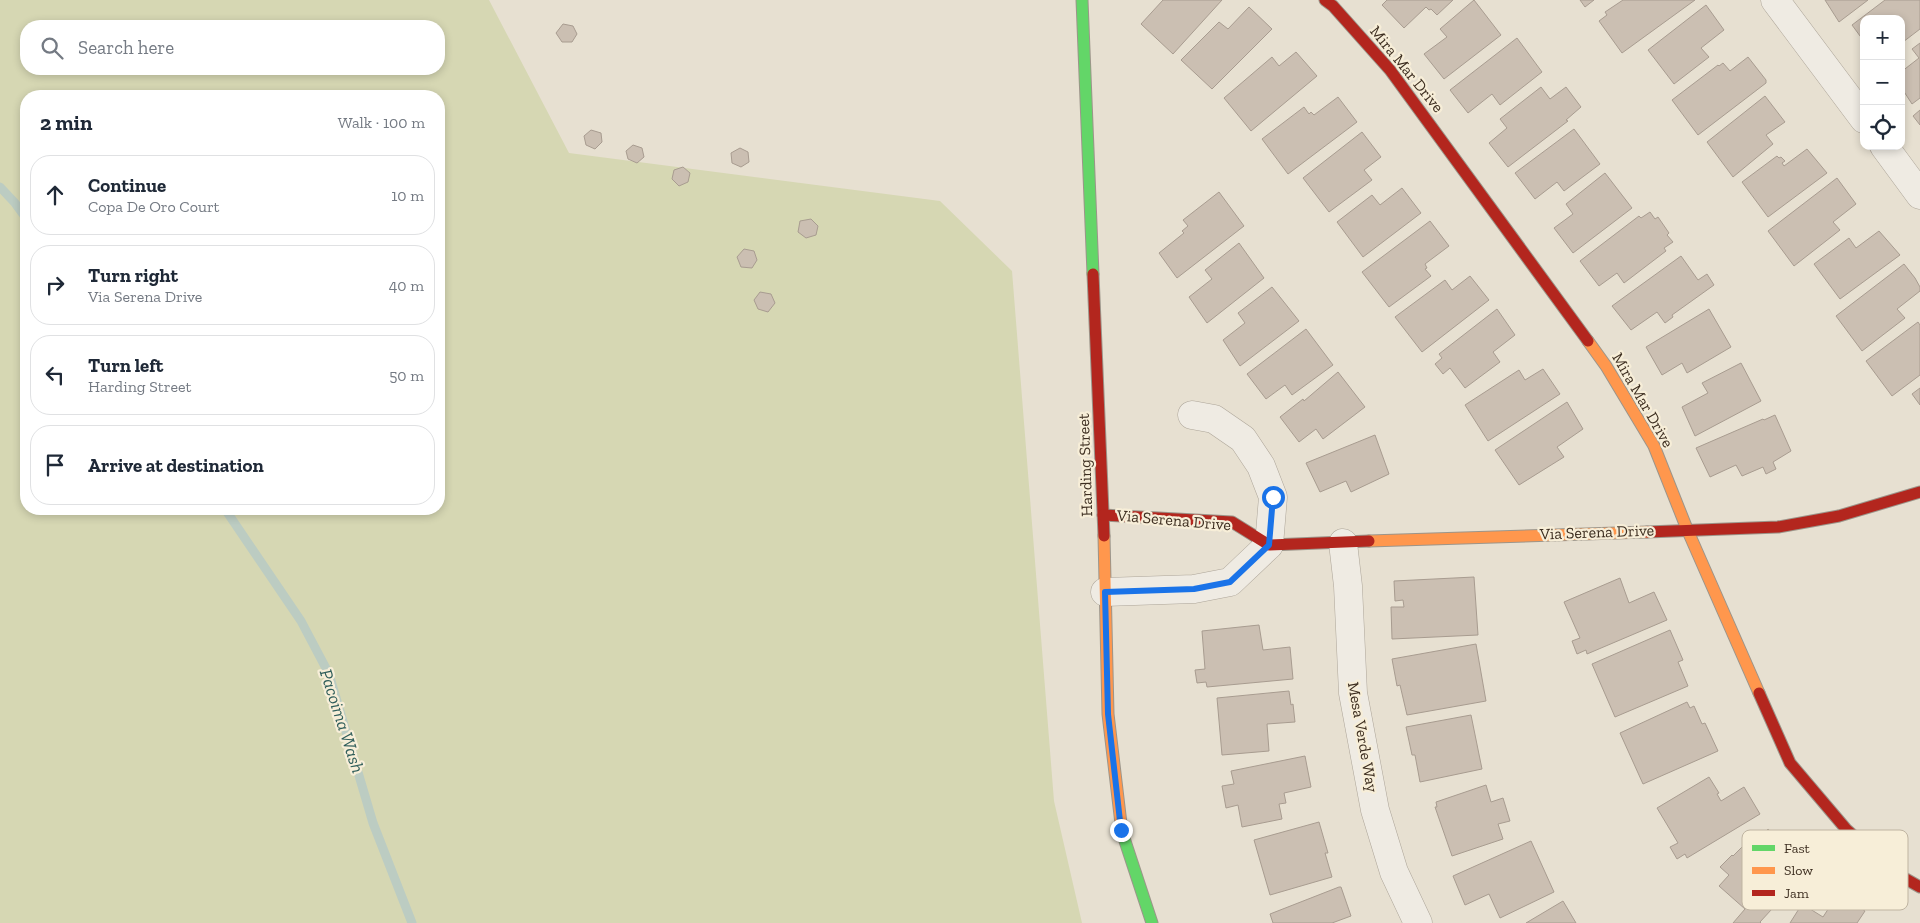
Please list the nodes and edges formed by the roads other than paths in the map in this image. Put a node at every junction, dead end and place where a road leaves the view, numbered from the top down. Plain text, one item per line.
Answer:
1 (1082, 0) edge
2 (1325, 0) edge
3 (1774, 0) edge
4 (1860, 114) edge
5 (1887, 150) edge
6 (1920, 194) edge
7 (1192, 415) dead end
8 (1920, 492) edge
9 (1103, 514) junction
10 (1687, 529) junction
11 (1343, 543) junction
12 (1269, 545) junction
13 (1105, 592) junction
14 (1847, 830) edge
15 (1908, 880) edge
16 (1920, 887) edge
17 (1152, 923) edge
18 (1418, 923) edge

1 - 9 street, Harding Street
2 - 10 street, Mira Mar Drive
3 - 4 street
5 - 6 street
7 - 12 street
8 - 10 street, Via Serena Drive
9 - 12 street, Via Serena Drive
9 - 13 street, Harding Street
10 - 11 street, Via Serena Drive
10 - 14 street, Mira Mar Drive
11 - 12 street, Via Serena Drive
11 - 18 street, Mesa Verde Way
12 - 13 street
13 - 17 street, Harding Street
15 - 16 street, Mira Mar Drive

